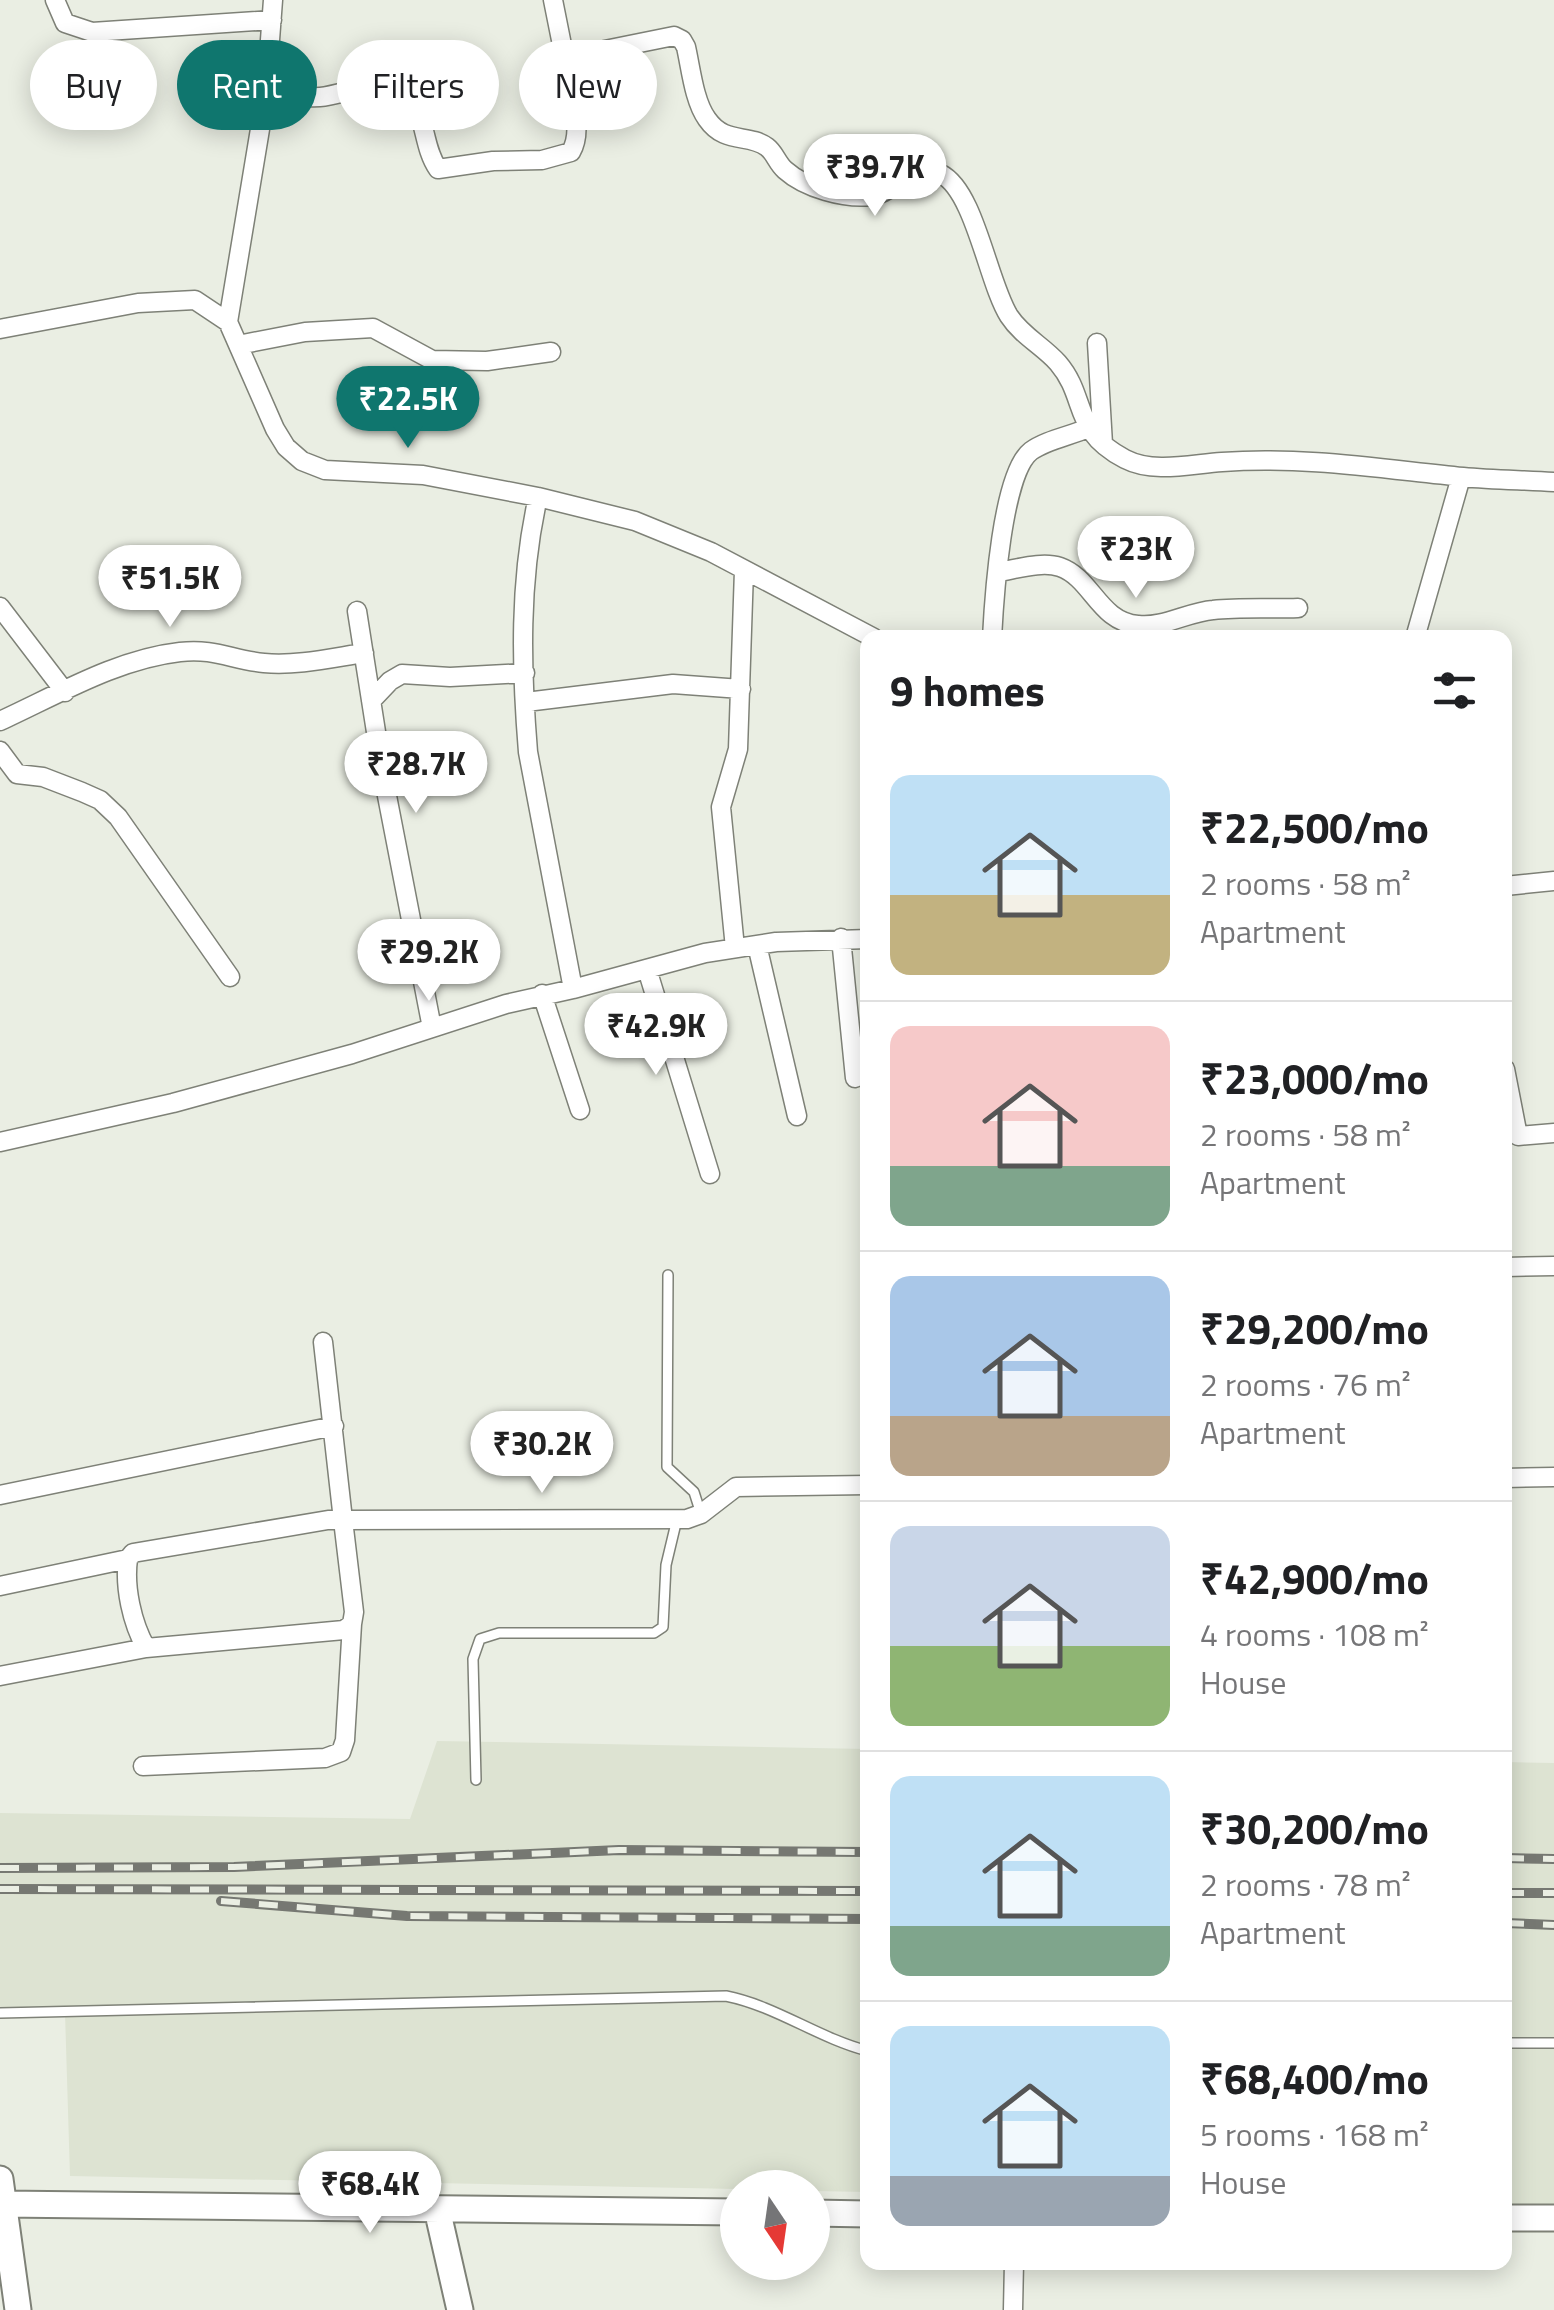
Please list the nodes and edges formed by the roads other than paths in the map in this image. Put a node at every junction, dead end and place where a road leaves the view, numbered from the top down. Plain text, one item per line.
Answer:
1 (55, 0) edge
2 (274, 0) edge
3 (553, 0) edge
4 (272, 20) junction
5 (270, 40) edge
6 (561, 40) edge
7 (654, 40) edge
8 (317, 97) edge
9 (260, 130) edge
10 (577, 130) edge
11 (228, 322) junction
12 (0, 329) edge
13 (1097, 343) dead end
14 (238, 346) junction
15 (551, 352) dead end
16 (1088, 428) junction
17 (1103, 444) junction
18 (1461, 477) junction
19 (1554, 482) edge
20 (538, 497) junction
21 (744, 570) junction
22 (998, 572) junction
23 (0, 607) edge
24 (1298, 608) dead end
25 (357, 611) dead end
26 (993, 630) edge
27 (1134, 630) edge
28 (1139, 630) edge
29 (1418, 630) edge
30 (860, 631) edge
31 (364, 653) junction
32 (525, 673) junction
33 (741, 689) junction
34 (64, 692) junction
35 (372, 701) junction
36 (526, 702) junction
37 (0, 721) edge
38 (0, 751) edge
39 (1554, 881) edge
40 (1512, 885) edge
41 (841, 938) junction
42 (860, 938) edge
43 (757, 945) junction
44 (735, 948) junction
45 (647, 969) junction
46 (230, 976) dead end
47 (574, 989) junction
48 (542, 994) junction
49 (432, 1028) junction
50 (855, 1078) dead end
51 (580, 1110) dead end
52 (798, 1116) dead end
53 (1554, 1133) edge
54 (1512, 1138) edge
55 (0, 1142) edge
56 (710, 1174) dead end
57 (1554, 1266) edge
58 (1512, 1267) edge
59 (668, 1274) dead end
60 (322, 1342) dead end
61 (334, 1426) junction
62 (1512, 1478) edge
63 (1554, 1478) edge
64 (860, 1485) edge
65 (0, 1495) edge
66 (701, 1514) junction
67 (343, 1520) junction
68 (677, 1520) junction
69 (128, 1559) junction
70 (0, 1586) edge
71 (352, 1624) junction
72 (146, 1648) junction
73 (0, 1676) edge
74 (143, 1766) dead end
75 (476, 1780) dead end
76 (0, 2013) edge
77 (1512, 2043) edge
78 (1554, 2044) edge
79 (860, 2050) edge
80 (1, 2192) edge
81 (437, 2209) junction
82 (720, 2212) edge
83 (830, 2213) edge
84 (860, 2214) edge
85 (1512, 2218) edge
86 (1554, 2218) edge
87 (4, 2242) edge
88 (1014, 2270) edge
89 (18, 2310) edge
90 (460, 2310) edge
91 (1013, 2310) edge

1 - 4 street
2 - 4 street
3 - 6 street
4 - 5 street
7 - 16 street
8 - 10 street
9 - 11 street
11 - 12 street
11 - 14 street
13 - 17 street
14 - 15 street
14 - 20 street
16 - 17 street
16 - 22 street
17 - 18 street
18 - 19 street
18 - 29 street
20 - 21 street
20 - 32 street
21 - 30 street
21 - 33 street
22 - 26 street
22 - 27 street
23 - 34 street
24 - 28 street
25 - 31 street
31 - 34 street
31 - 35 street
32 - 35 street
32 - 36 street
33 - 36 street
33 - 44 street
34 - 37 street
35 - 49 street
36 - 47 street
38 - 46 street
39 - 40 street
41 - 42 street
41 - 43 street
41 - 50 street
43 - 44 street
43 - 52 street
44 - 45 street
45 - 47 street
45 - 56 street
47 - 48 street
48 - 49 street
48 - 51 street
49 - 55 street
53 - 54 street
57 - 58 street
59 - 66 lane
60 - 61 street
61 - 65 street
61 - 67 street
62 - 63 street
64 - 66 street
66 - 68 street
67 - 68 street
67 - 69 street
67 - 71 street
68 - 75 lane
69 - 70 street
69 - 72 street
71 - 72 street
71 - 74 street
72 - 73 street
76 - 79 lane
77 - 78 lane
80 - 81 street
80 - 87 street
81 - 82 street
81 - 90 street
83 - 84 street
85 - 86 street
87 - 89 street
88 - 91 street

